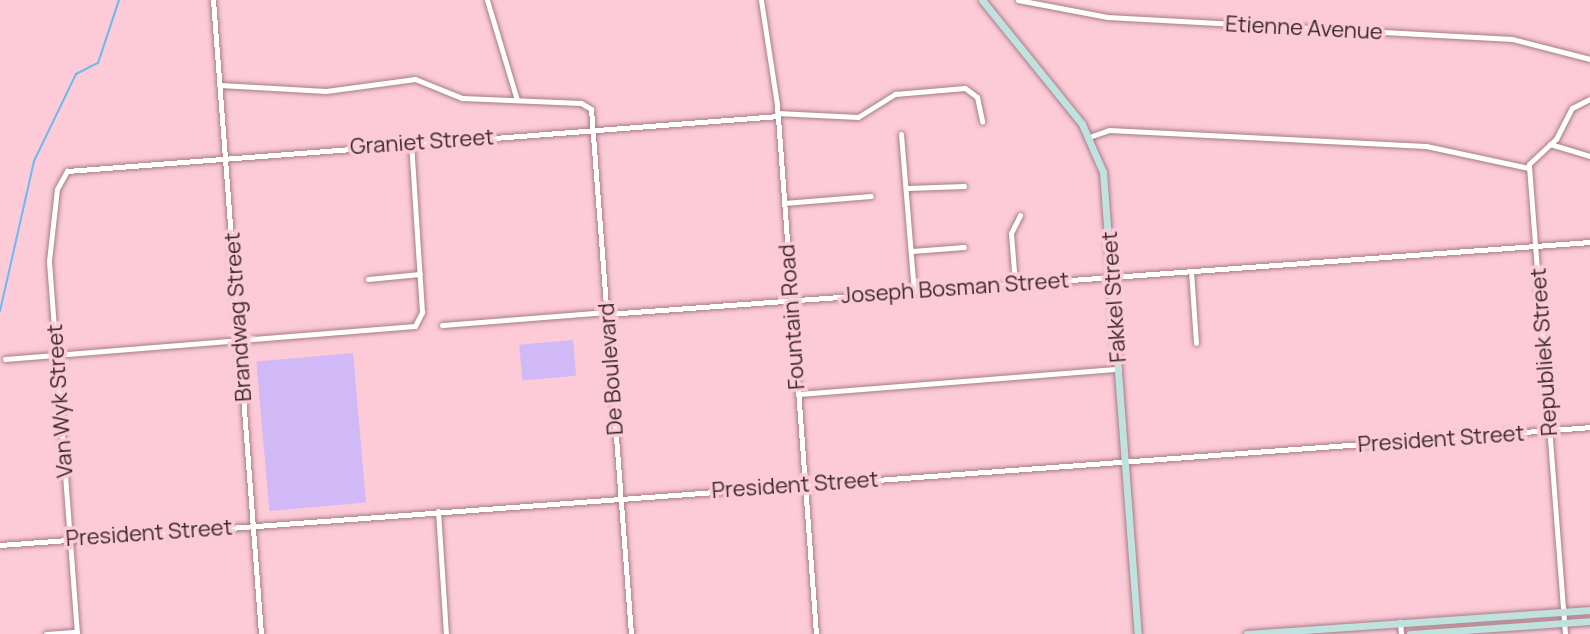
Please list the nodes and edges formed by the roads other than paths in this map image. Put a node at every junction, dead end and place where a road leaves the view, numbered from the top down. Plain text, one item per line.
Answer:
1 (213, 0) edge
2 (487, 0) edge
3 (761, 0) edge
4 (982, 0) edge
5 (1018, 0) edge
6 (1590, 59) edge
7 (220, 85) junction
8 (1590, 99) edge
9 (517, 100) junction
10 (777, 115) junction
11 (982, 121) dead end
12 (594, 130) junction
13 (901, 134) dead end
14 (1089, 137) junction
15 (411, 143) junction
16 (1550, 144) junction
17 (1590, 156) edge
18 (226, 157) junction
19 (1529, 168) junction
20 (67, 171) joint
21 (964, 186) dead end
22 (907, 188) junction
23 (871, 196) dead end
24 (784, 203) junction
25 (1020, 215) dead end
26 (1590, 242) edge
27 (1535, 245) junction
28 (964, 247) dead end
29 (912, 251) junction
30 (1191, 271) junction
31 (420, 274) junction
32 (1112, 277) junction
33 (368, 279) dead end
34 (1015, 284) junction
35 (914, 291) junction
36 (791, 300) junction
37 (607, 313) junction
38 (442, 325) dead end
39 (239, 340) junction
40 (1196, 343) dead end
41 (56, 354) junction
42 (5, 359) dead end
43 (1119, 369) junction
44 (798, 394) junction
45 (1590, 427) edge
46 (1550, 431) junction
47 (1126, 462) junction
48 (805, 484) junction
49 (621, 497) junction
50 (438, 511) junction
51 (254, 525) junction
52 (70, 538) junction
53 (0, 545) edge
54 (1590, 610) edge
55 (1564, 612) junction
56 (1400, 621) junction
57 (1590, 621) edge
58 (1565, 623) junction
59 (77, 633) edge
60 (1443, 633) edge
61 (46, 634) edge
62 (261, 634) edge
63 (446, 634) edge
64 (631, 634) edge
65 (816, 634) edge
66 (1138, 634) edge
67 (1247, 634) edge
68 (1401, 634) edge
69 (1410, 634) edge
70 (1565, 634) edge

1 - 7 street, Brandwag Street
2 - 9 street
3 - 10 street, Fountain Road
4 - 14 street, Fakkel Street
5 - 6 street, Etienne Avenue
7 - 9 street
7 - 18 street, Brandwag Street
8 - 16 street
9 - 12 street, De Boulevard
10 - 11 street, Graniet Street
10 - 12 street, Graniet Street
10 - 24 street, Fountain Road
12 - 15 street, Graniet Street
12 - 37 street, De Boulevard
13 - 22 street
14 - 19 street
14 - 32 street, Fakkel Street
15 - 18 street, Graniet Street
15 - 31 street
16 - 17 street
16 - 19 street
18 - 20 street, Graniet Street
18 - 39 street, Brandwag Street
19 - 27 street, Republiek Street
20 - 41 street, Van Wyk Street
21 - 22 street
22 - 29 street
23 - 24 street
24 - 36 street, Fountain Road
25 - 34 street
26 - 27 street, Joseph Bosman Street
27 - 30 street, Joseph Bosman Street
27 - 46 street, Republiek Street
28 - 29 street
29 - 35 street
30 - 32 street, Joseph Bosman Street
30 - 40 street
31 - 33 street
31 - 39 street
32 - 34 street, Joseph Bosman Street
32 - 43 street, Fakkel Street
34 - 35 street, Joseph Bosman Street
35 - 36 street, Joseph Bosman Street
36 - 37 street, Joseph Bosman Street
36 - 44 street, Fountain Road
37 - 38 street, Joseph Bosman Street
37 - 49 street, De Boulevard
39 - 41 street
39 - 51 street, Brandwag Street
41 - 42 street
41 - 52 street, Van Wyk Street
43 - 44 street
43 - 47 street, Fakkel Street
44 - 48 street, Fountain Road
45 - 46 street, President Street
46 - 47 street, President Street
46 - 55 street, Republiek Street
47 - 48 street, President Street
47 - 66 street, Fakkel Street
48 - 49 street, President Street
48 - 65 street, Fountain Road
49 - 50 street, President Street
49 - 64 street, De Boulevard
50 - 51 street, President Street
50 - 63 street
51 - 52 street, President Street
51 - 62 street, Brandwag Street
52 - 53 street, President Street
52 - 59 street, Van Wyk Street
54 - 55 street
55 - 56 street
55 - 58 street, Republiek Street
56 - 67 street
56 - 68 street
57 - 58 street
58 - 60 street
58 - 70 street, Republiek Street
59 - 61 street
60 - 69 street

